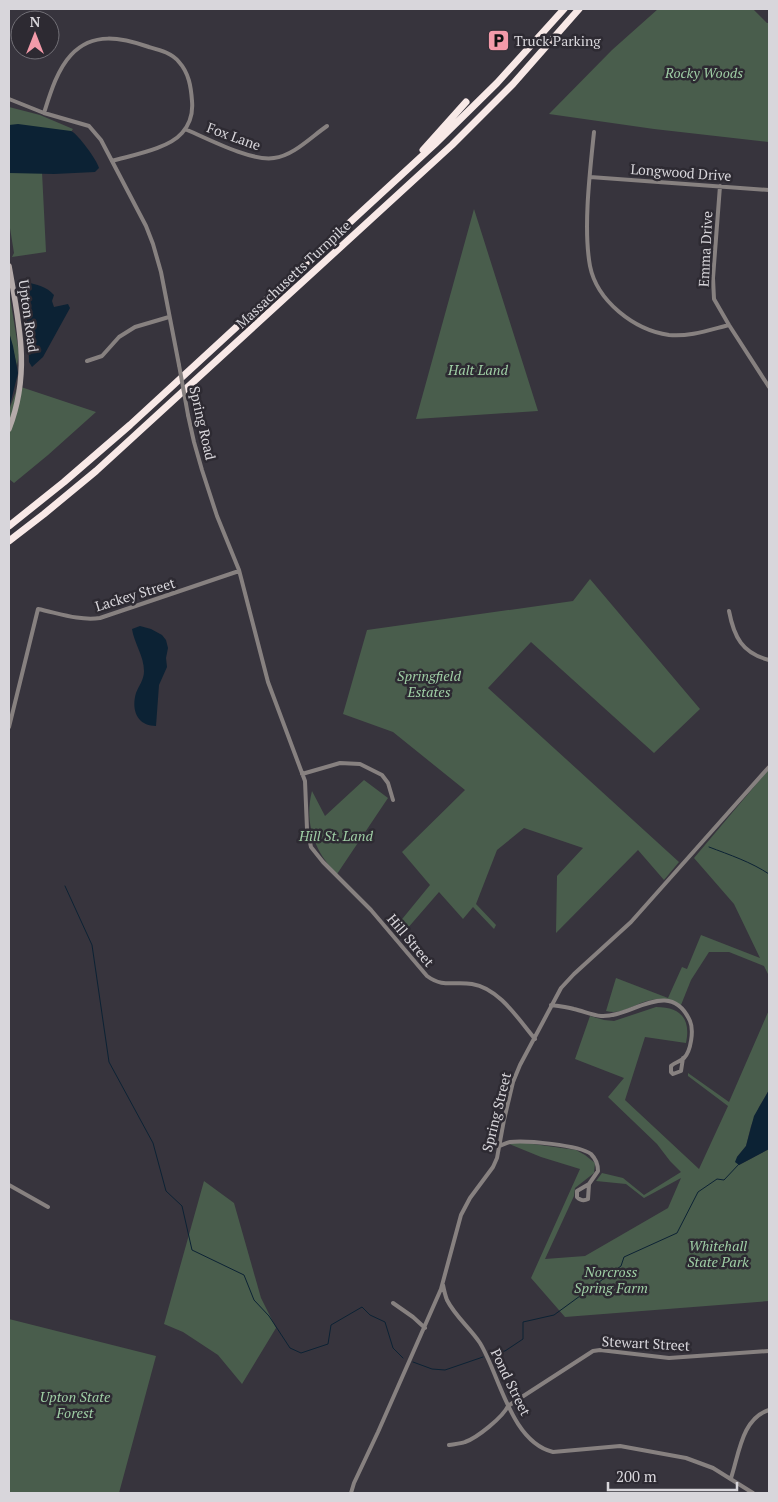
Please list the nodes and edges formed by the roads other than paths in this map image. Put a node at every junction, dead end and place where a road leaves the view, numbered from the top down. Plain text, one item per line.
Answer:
1 (564, 9) edge
2 (579, 9) edge
3 (9, 99) edge
4 (466, 102) dead end
5 (44, 113) junction
6 (326, 126) dead end
7 (185, 129) junction
8 (594, 132) dead end
9 (112, 161) junction
10 (590, 177) junction
11 (398, 178) junction
12 (720, 186) junction
13 (769, 190) edge
14 (9, 266) edge
15 (170, 318) junction
16 (729, 325) junction
17 (87, 361) dead end
18 (769, 387) edge
19 (9, 429) edge
20 (9, 526) edge
21 (9, 541) edge
22 (239, 572) junction
23 (729, 611) dead end
24 (769, 660) edge
25 (9, 727) edge
26 (769, 767) edge
27 (302, 774) junction
28 (393, 800) dead end
29 (306, 813) joint
30 (551, 1005) junction
31 (535, 1039) junction
32 (684, 1058) dead end
33 (499, 1146) junction
34 (589, 1184) junction
35 (9, 1185) edge
36 (48, 1207) dead end
37 (443, 1285) junction
38 (393, 1303) dead end
39 (425, 1328) junction
40 (769, 1351) edge
41 (508, 1406) junction
42 (769, 1410) edge
43 (449, 1445) dead end
44 (731, 1478) junction
45 (350, 1493) edge
46 (753, 1493) edge

1 - 11 highway, Massachusetts Turnpike
2 - 21 highway, Massachusetts Turnpike
3 - 5 street, Spring Road
4 - 11 highway
5 - 7 street
5 - 9 street, Spring Road
6 - 7 street, Fox Lane
7 - 9 street
8 - 10 street
9 - 15 street, Spring Road
10 - 12 street, Longwood Drive
10 - 16 street
11 - 20 highway, Massachusetts Turnpike
12 - 13 street, Longwood Drive
12 - 16 street, Emma Drive
14 - 19 main road, Upton Road
15 - 17 street
15 - 22 street, Spring Road, bridge
16 - 18 street, Emma Drive
22 - 25 street, Lackey Street
22 - 27 street, Spring Road
23 - 24 street
26 - 30 street, Spring Street
27 - 28 street
27 - 29 street, Spring Road
29 - 31 street, Hill Street
30 - 31 street, Spring Street
30 - 32 street
31 - 33 street, Spring Street
33 - 34 street
33 - 37 street, Spring Street
34 - 34 street
35 - 36 street
37 - 39 street, Spring Street
37 - 41 street, Pond Street
38 - 39 street
39 - 45 street, Spring Street
40 - 41 street, Stewart Street
41 - 43 street, Stewart Street
41 - 44 street, Pond Street
42 - 44 street
44 - 46 street, Pond Street

